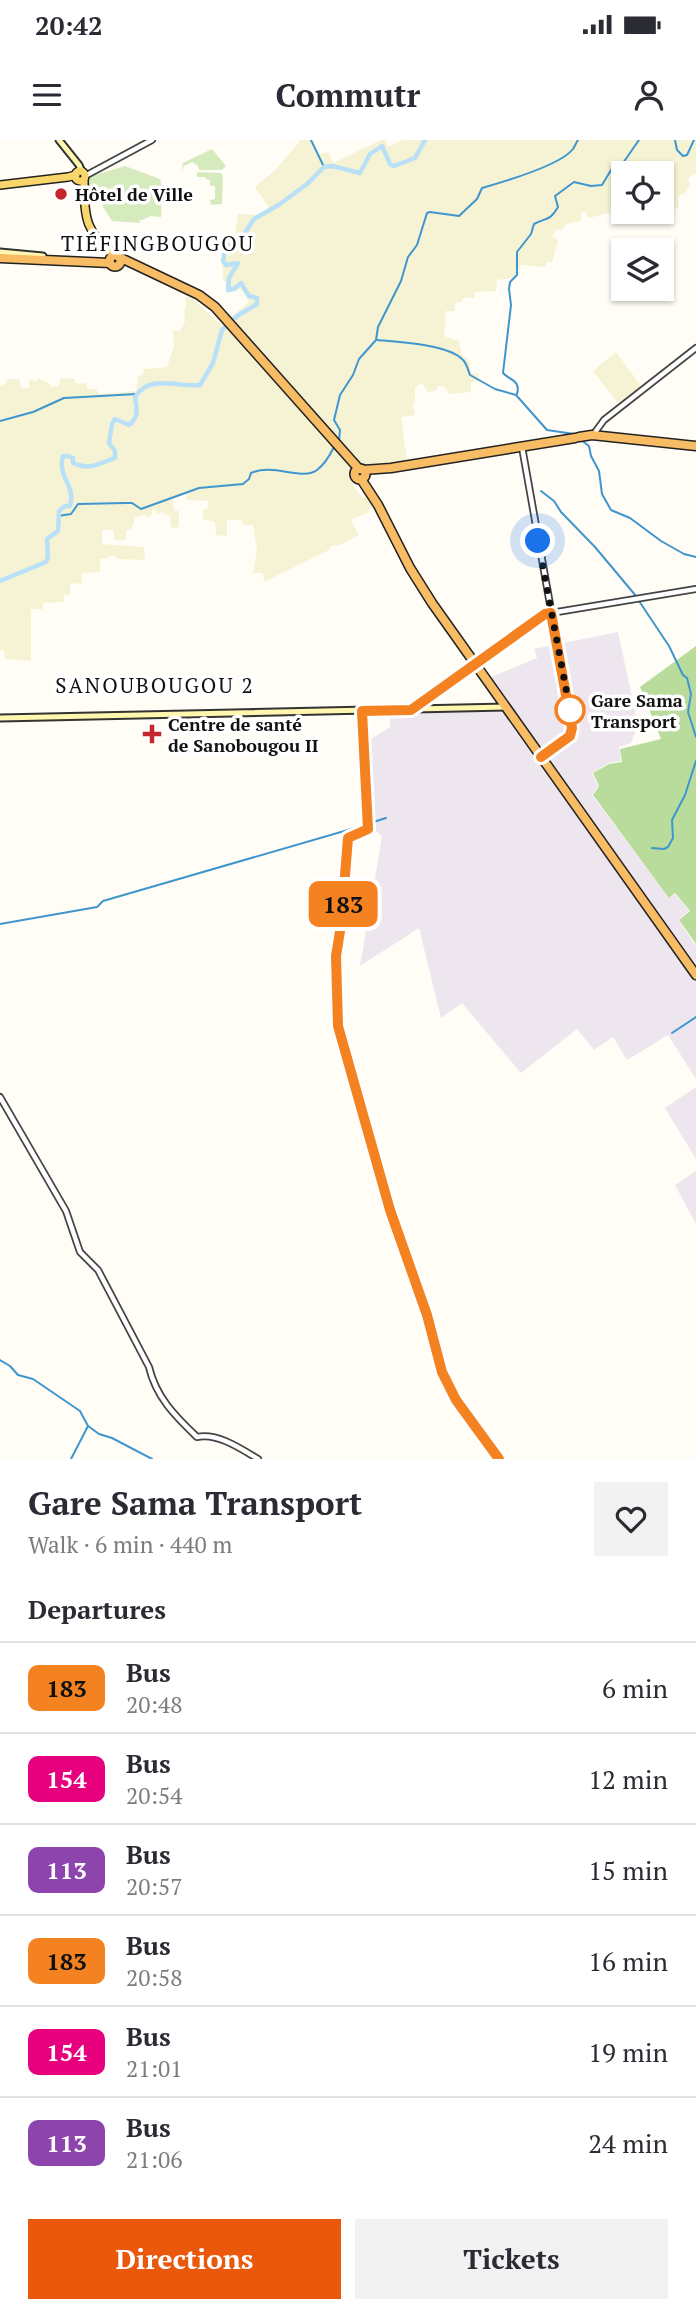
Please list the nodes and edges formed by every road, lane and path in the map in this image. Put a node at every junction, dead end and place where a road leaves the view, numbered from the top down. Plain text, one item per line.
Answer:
1 (59, 140) edge
2 (152, 140) edge
3 (80, 175) junction
4 (0, 185) edge
5 (0, 257) edge
6 (115, 259) junction
7 (696, 348) edge
8 (592, 435) junction
9 (522, 446) junction
10 (696, 446) edge
11 (361, 473) junction
12 (696, 589) edge
13 (551, 613) junction
14 (475, 663) junction
15 (506, 707) junction
16 (411, 710) junction
17 (362, 711) junction
18 (0, 718) edge
19 (541, 757) junction
20 (696, 975) edge
21 (0, 1097) edge
22 (258, 1459) edge
23 (499, 1459) edge

1 - 3 main road
2 - 3 street
3 - 4 main road
3 - 6 main road
5 - 6 highway
6 - 11 highway
7 - 8 street
8 - 9 highway
8 - 10 highway
9 - 11 highway
9 - 13 street
11 - 14 highway
12 - 13 street
13 - 14 street
13 - 19 street
14 - 15 highway
14 - 16 street
15 - 16 main road
15 - 19 highway
16 - 17 main road
17 - 18 main road
17 - 23 street
19 - 20 highway
21 - 22 street

